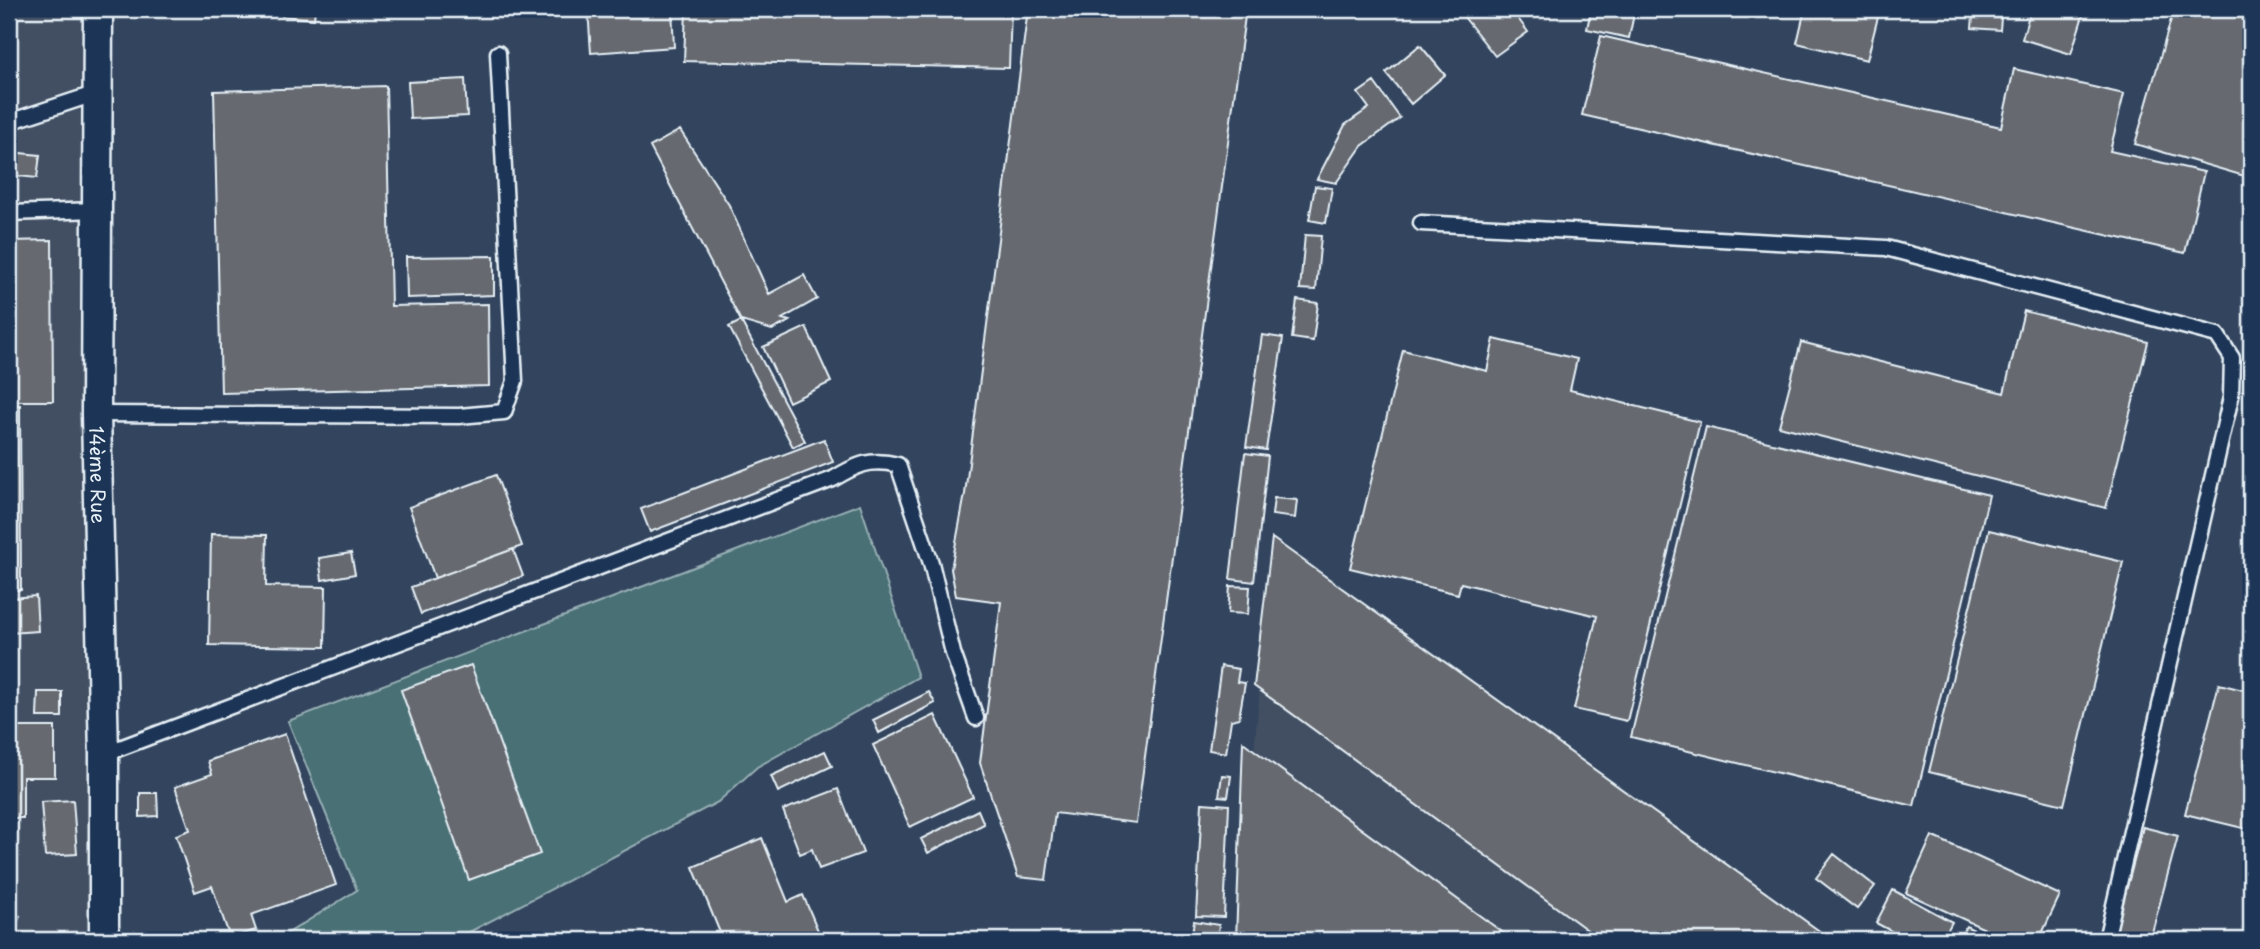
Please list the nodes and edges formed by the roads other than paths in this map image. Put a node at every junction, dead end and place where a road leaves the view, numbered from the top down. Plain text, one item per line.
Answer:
1 (97, 9) edge
2 (498, 53) dead end
3 (97, 93) junction
4 (9, 122) edge
5 (97, 210) junction
6 (9, 213) edge
7 (1422, 223) dead end
8 (96, 414) junction
9 (976, 718) dead end
10 (104, 754) junction
11 (104, 940) edge
12 (2106, 940) edge

1 - 3 street, 14ème Rue
2 - 8 lane
3 - 4 lane
3 - 5 street, 14ème Rue
5 - 6 lane
5 - 8 street, 14ème Rue
7 - 12 lane
8 - 10 street, 14ème Rue
9 - 10 lane
10 - 11 street, 14ème Rue

